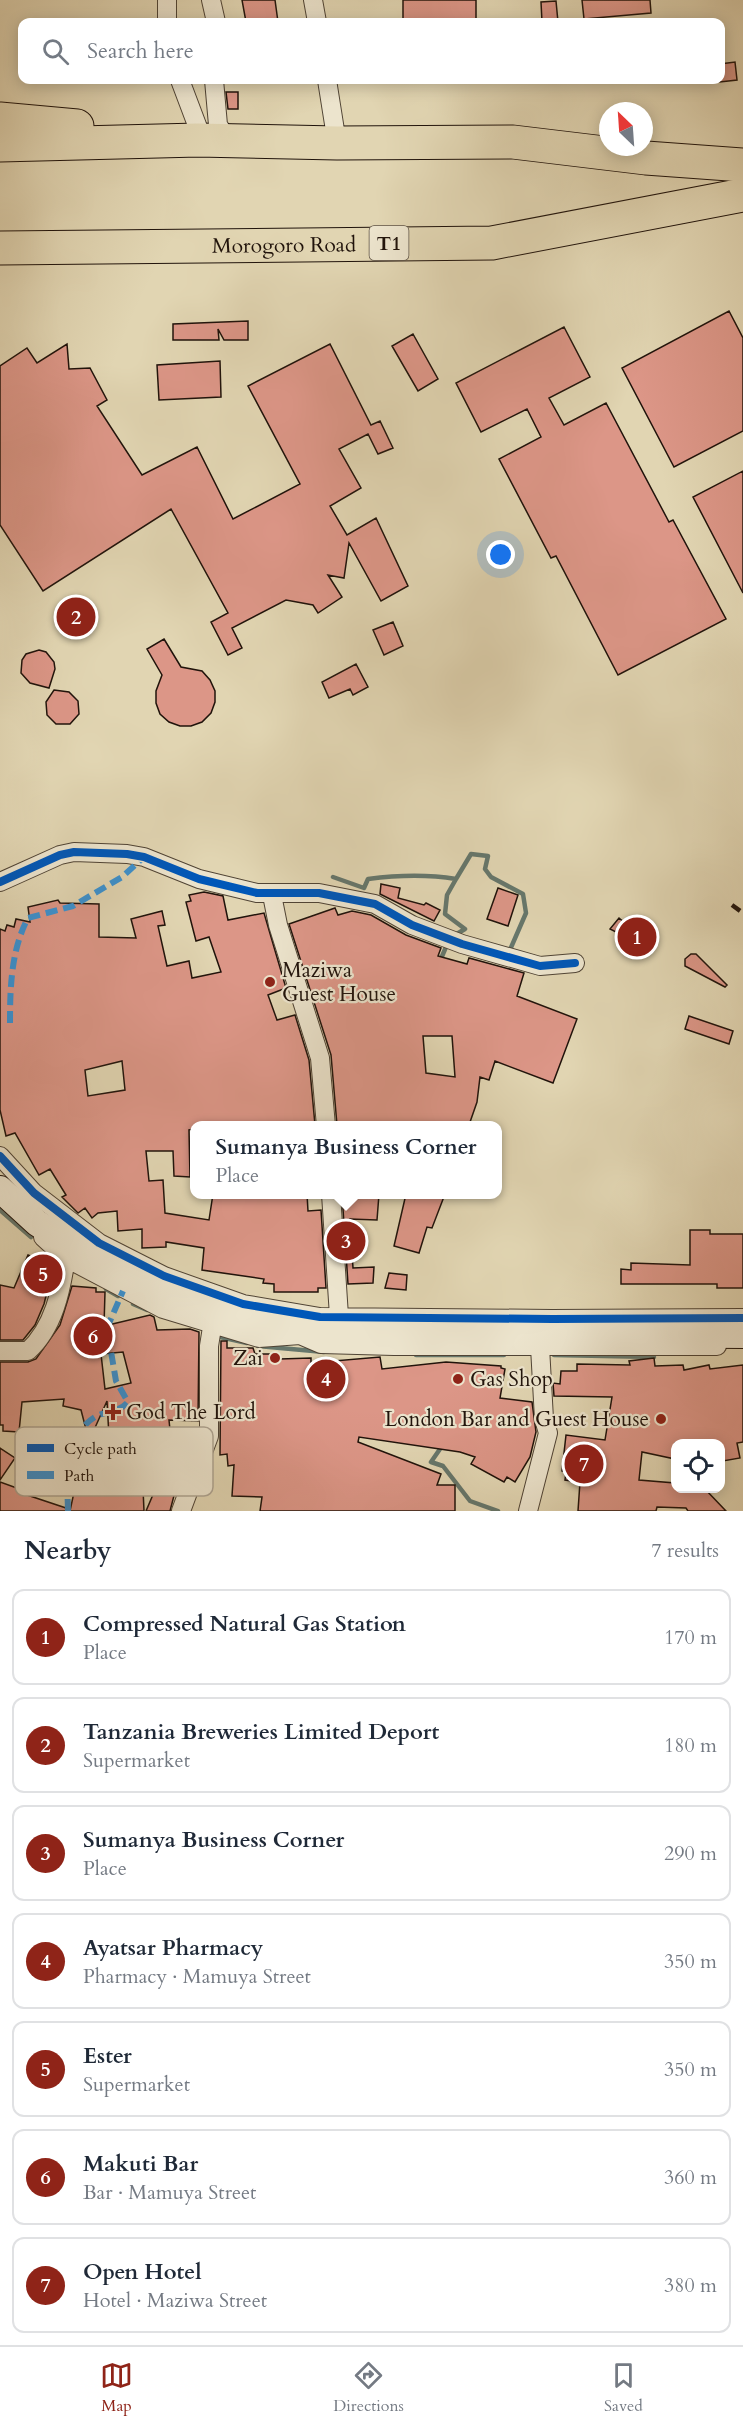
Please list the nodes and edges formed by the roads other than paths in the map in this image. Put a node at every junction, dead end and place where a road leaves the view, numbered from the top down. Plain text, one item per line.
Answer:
1 (167, 0) edge
2 (211, 0) edge
3 (313, 0) edge
4 (167, 18) edge
5 (215, 18) edge
6 (316, 18) edge
7 (182, 84) edge
8 (214, 84) edge
9 (328, 84) edge
10 (0, 119) edge
11 (210, 141) junction
12 (337, 143) junction
13 (0, 145) edge
14 (743, 165) edge
15 (743, 195) edge
16 (10, 249) edge
17 (0, 882) edge
18 (272, 895) junction
19 (575, 963) dead end
20 (326, 1121) edge
21 (0, 1156) edge
22 (0, 1188) edge
23 (0, 1197) edge
24 (332, 1199) edge
25 (66, 1258) junction
26 (339, 1316) junction
27 (743, 1318) edge
28 (214, 1320) junction
29 (743, 1335) edge
30 (743, 1346) edge
31 (540, 1347) junction
32 (0, 1351) edge
33 (209, 1427) edge
34 (187, 1496) edge
35 (181, 1511) edge
36 (528, 1511) edge

1 - 4 street
2 - 5 street
3 - 6 street
7 - 11 street
8 - 11 street
9 - 12 street
10 - 11 highway
11 - 12 highway
11 - 13 highway
12 - 14 highway
15 - 16 highway, Morogoro Road / T1
17 - 18 street
18 - 19 street
18 - 20 street
21 - 26 street
22 - 28 main road
23 - 25 street
24 - 26 street
25 - 28 street
25 - 32 street
26 - 27 street
28 - 29 main road
28 - 31 street
28 - 33 street
30 - 31 street
31 - 36 street
34 - 35 street

